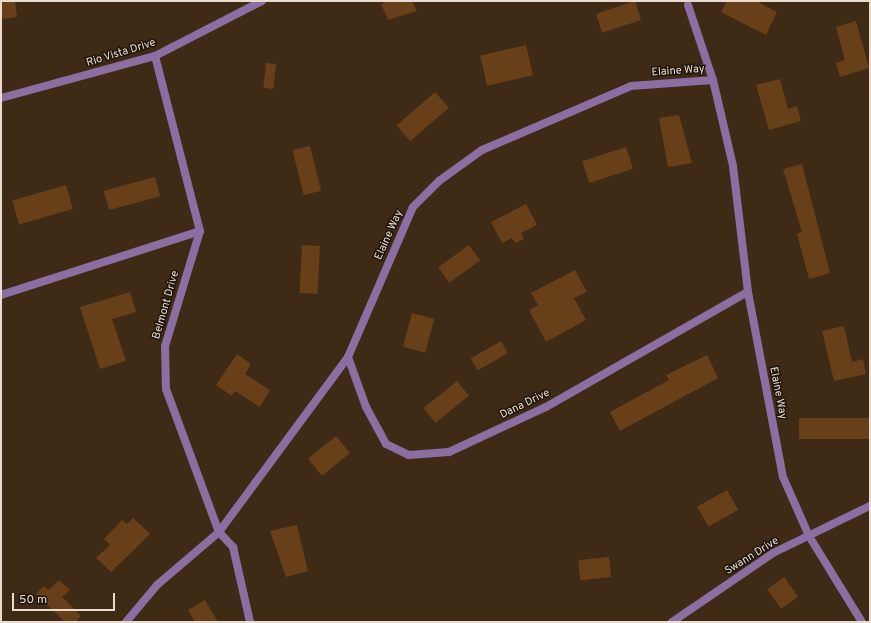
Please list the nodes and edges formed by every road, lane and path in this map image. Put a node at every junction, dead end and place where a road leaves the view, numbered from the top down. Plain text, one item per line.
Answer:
1 (262, 1) edge
2 (688, 5) dead end
3 (155, 56) junction
4 (713, 80) junction
5 (1, 98) edge
6 (200, 231) junction
7 (748, 292) junction
8 (1, 295) edge
9 (348, 357) junction
10 (870, 506) edge
11 (219, 532) junction
12 (810, 536) junction
13 (126, 622) edge
14 (250, 622) edge
15 (672, 622) edge
16 (862, 622) edge

1 - 3 street, Rio Vista Drive
2 - 4 street, Elaine Way
3 - 5 street, Rio Vista Drive
3 - 6 street
4 - 7 street, Elaine Way
4 - 9 street, Elaine Way
6 - 8 street
6 - 11 street, Belmont Drive
7 - 9 street, Dana Drive
7 - 12 street, Elaine Way
9 - 11 street, Elaine Way
10 - 12 street, Swann Drive
11 - 13 street, Elaine Way
11 - 14 street, Belmont Drive
12 - 15 street, Swann Drive
12 - 16 street, Elaine Way

